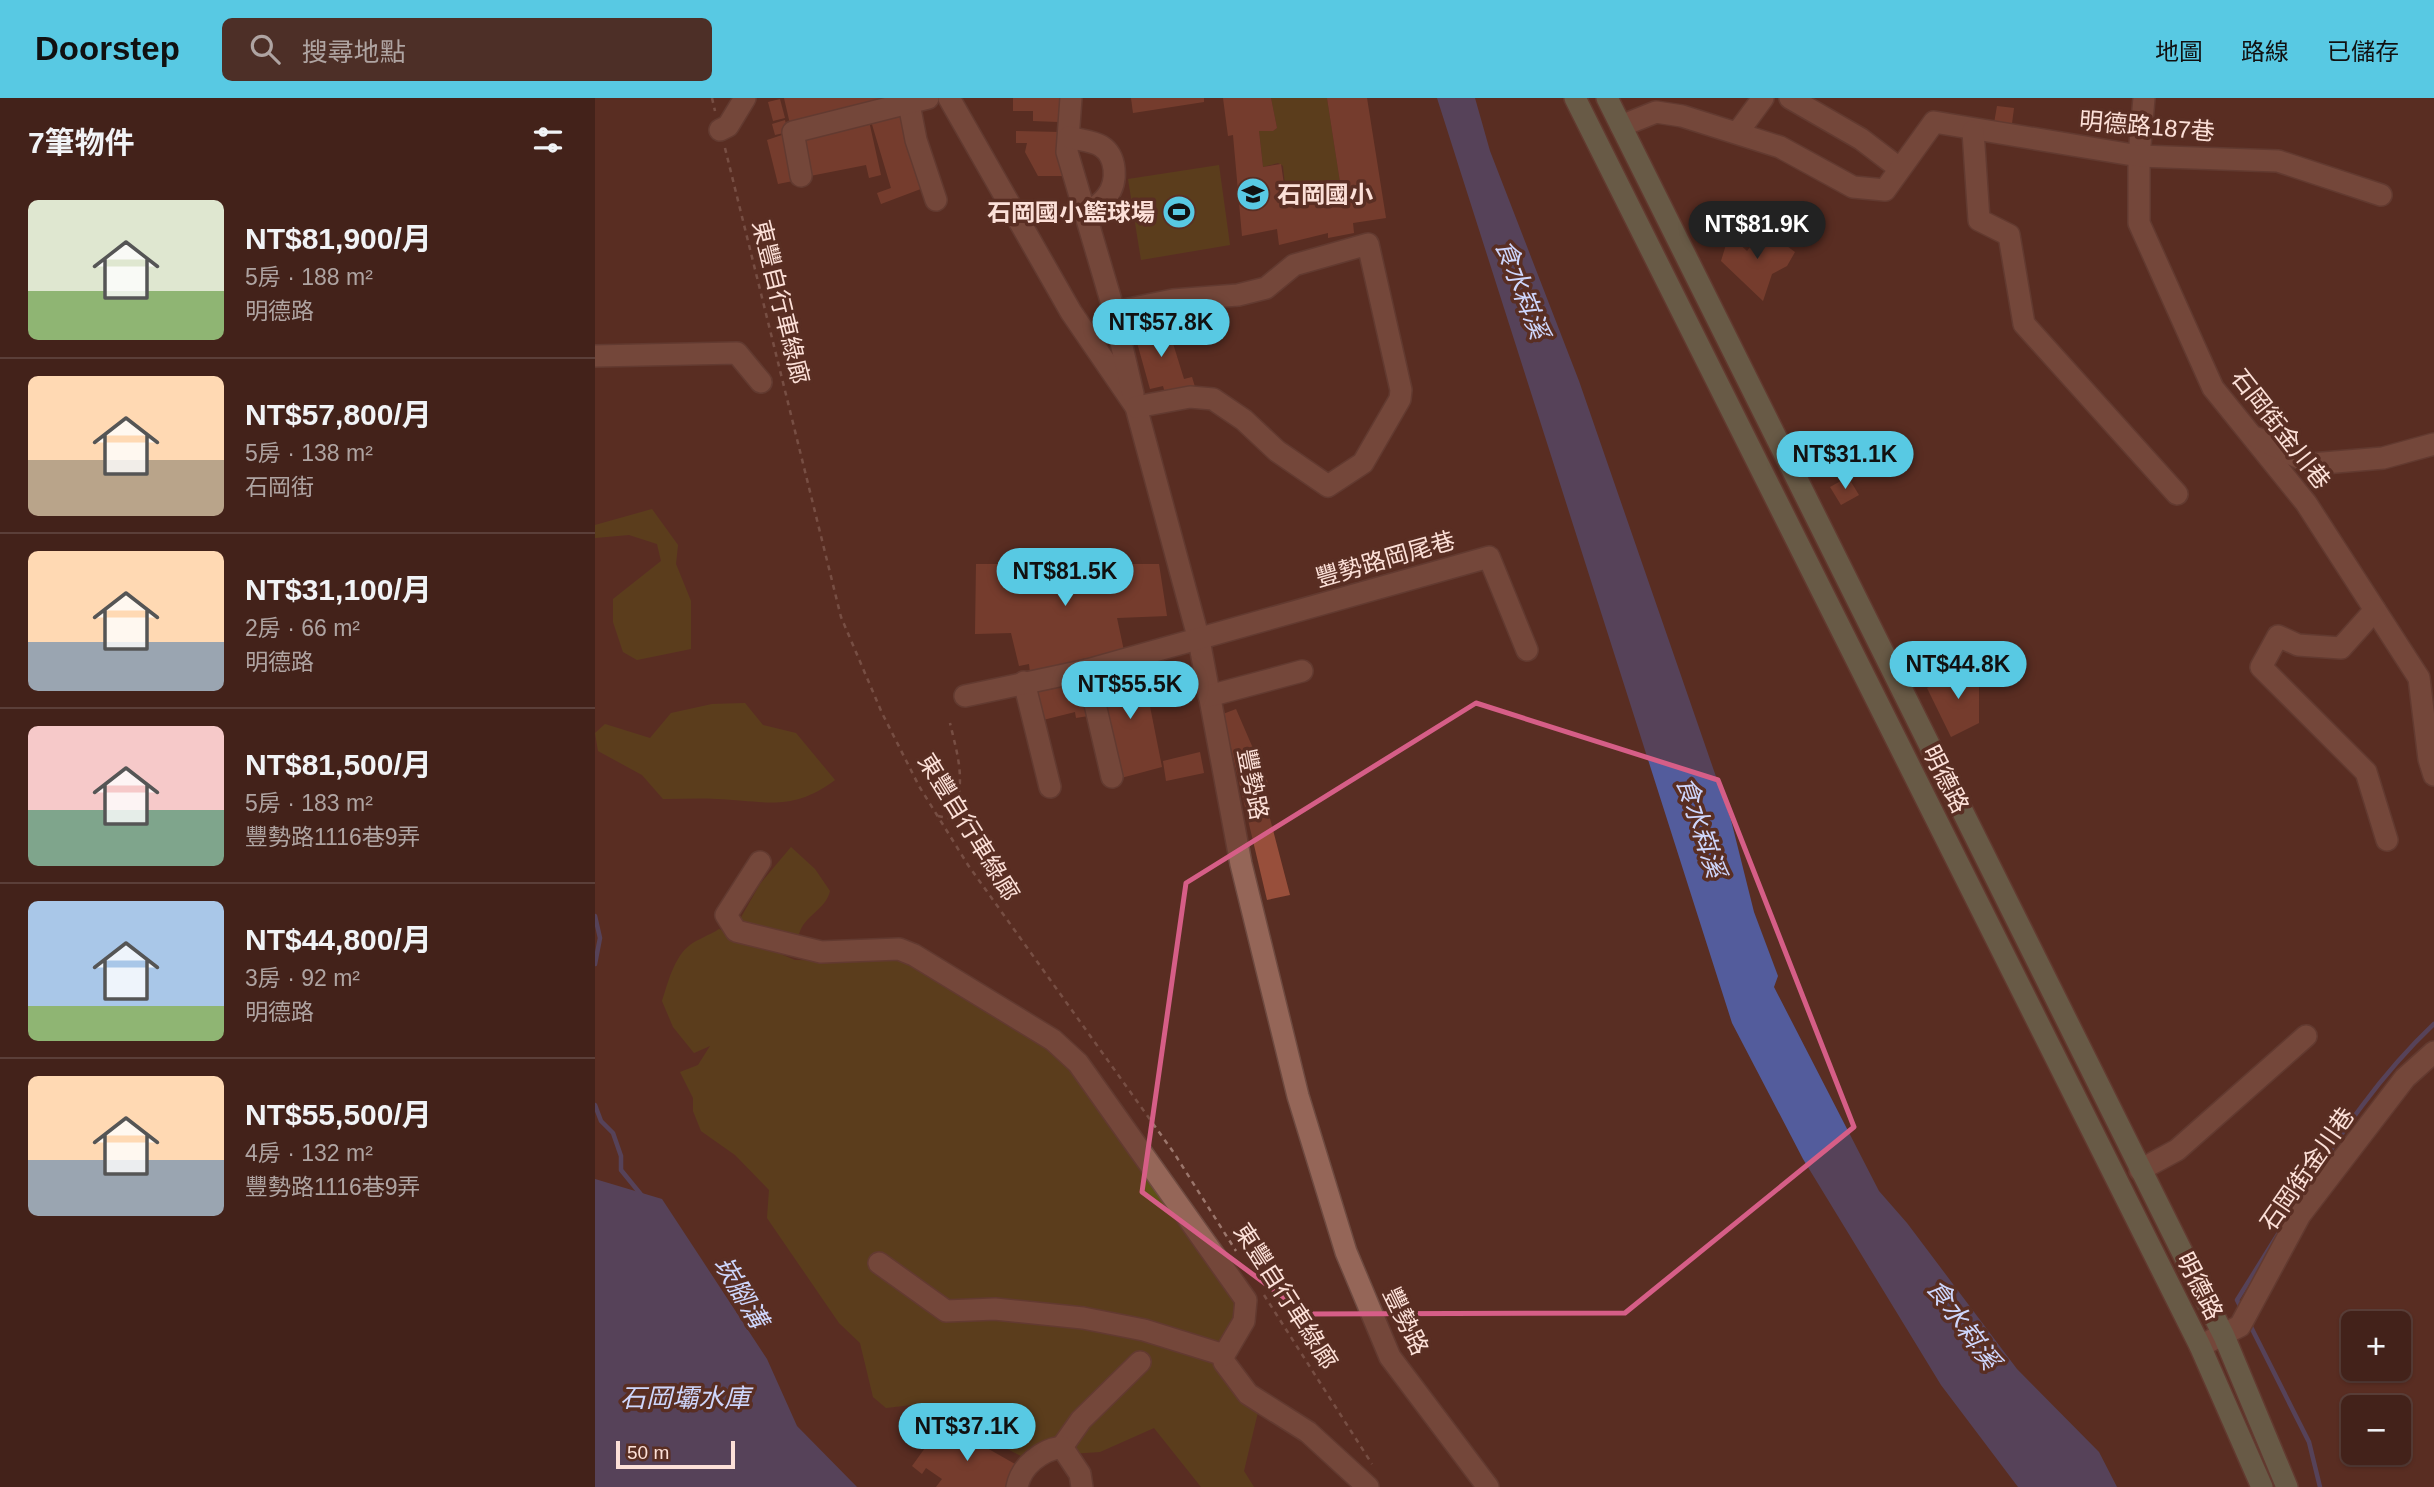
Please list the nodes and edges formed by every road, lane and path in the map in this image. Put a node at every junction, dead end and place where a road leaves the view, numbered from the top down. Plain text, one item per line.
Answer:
1 (712, 98) edge
2 (745, 98) edge
3 (949, 98) edge
4 (1072, 98) edge
5 (1575, 98) edge
6 (1607, 98) edge
7 (1763, 98) edge
8 (1790, 98) edge
9 (2144, 98) edge
10 (919, 101) edge
11 (1621, 126) junction
12 (720, 130) junction
13 (1973, 131) junction
14 (1738, 132) junction
15 (1069, 137) junction
16 (2139, 156) junction
17 (1899, 168) junction
18 (801, 176) dead end
19 (2381, 195) dead end
20 (936, 200) dead end
21 (1086, 214) junction
22 (1114, 312) junction
23 (595, 356) edge
24 (1740, 370) junction
25 (761, 382) dead end
26 (1717, 383) junction
27 (1136, 407) junction
28 (2252, 436) junction
29 (2434, 444) edge
30 (2177, 494) dead end
31 (2375, 610) junction
32 (1199, 640) junction
33 (1527, 650) dead end
34 (1087, 670) junction
35 (1302, 671) dead end
36 (1024, 682) junction
37 (965, 696) dead end
38 (1209, 696) junction
39 (950, 723) dead end
40 (2434, 775) edge
41 (1112, 777) dead end
42 (1049, 787) dead end
43 (938, 816) junction
44 (2387, 840) dead end
45 (760, 862) dead end
46 (2306, 1036) dead end
47 (2434, 1052) edge
48 (2140, 1170) junction
49 (1240, 1257) dead end
50 (879, 1263) dead end
51 (1262, 1292) dead end
52 (2224, 1336) junction
53 (2200, 1346) junction
54 (1224, 1354) junction
55 (1140, 1362) dead end
56 (1062, 1447) junction
57 (1372, 1464) dead end
58 (1017, 1487) edge
59 (1082, 1487) edge
60 (1368, 1487) edge
61 (1488, 1487) edge
62 (2262, 1487) edge
63 (2287, 1487) edge

1 - 12 path, 東豐自行車綠廊
2 - 12 street
3 - 27 street, 豐勢路
4 - 15 street
5 - 26 main road, 明德路
6 - 11 main road, 明德路
7 - 14 street
8 - 17 street
9 - 16 street, 石岡街金川巷
10 - 18 street
10 - 20 street
11 - 14 street, 明德路187巷
11 - 24 main road, 明德路
12 - 43 path, 東豐自行車綠廊
13 - 16 street, 明德路187巷
13 - 17 street, 明德路187巷
13 - 30 street
14 - 17 street, 明德路187巷
15 - 21 street
15 - 21 street
16 - 19 street, 明德路187巷
16 - 28 street, 石岡街金川巷
21 - 22 street
22 - 27 street
22 - 27 street
23 - 25 street
24 - 26 main road
24 - 48 main road, 明德路
26 - 53 main road, 明德路
27 - 32 street, 豐勢路
28 - 29 street
28 - 31 street, 石岡街金川巷
31 - 40 street, 石岡街金川巷
31 - 44 street
32 - 33 street, 豐勢路岡尾巷
32 - 34 street
32 - 38 street, 豐勢路
34 - 36 street
34 - 41 street
35 - 38 street
36 - 37 street
36 - 42 street
38 - 61 street, 豐勢路
39 - 43 path
43 - 49 path, 東豐自行車綠廊
45 - 54 street
46 - 48 street
47 - 52 street, 石岡街金川巷
48 - 52 main road, 明德路
50 - 54 street
51 - 57 path, 東豐自行車綠廊
52 - 53 street, 石岡街金川巷
52 - 63 main road, 明德路
53 - 62 main road, 明德路
54 - 60 street
55 - 56 street
56 - 58 street
56 - 59 street

